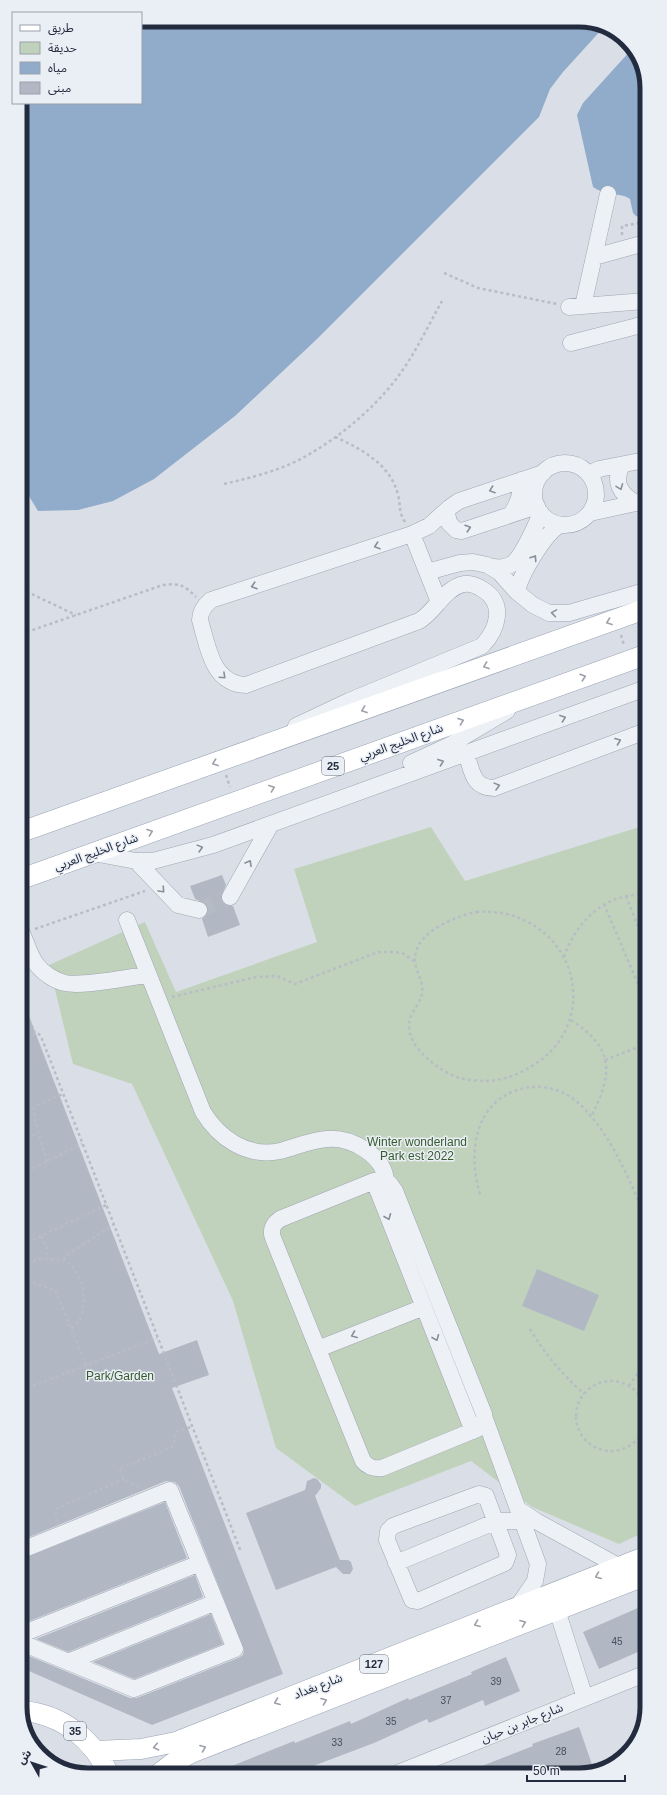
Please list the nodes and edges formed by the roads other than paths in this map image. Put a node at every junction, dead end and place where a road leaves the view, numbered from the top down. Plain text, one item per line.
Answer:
1 (608, 194) dead end
2 (640, 245) edge
3 (594, 257) junction
4 (640, 301) edge
5 (640, 325) edge
6 (571, 343) dead end
7 (640, 461) edge
8 (622, 465) junction
9 (543, 473) junction
10 (589, 474) junction
11 (521, 480) junction
12 (640, 502) edge
13 (449, 508) junction
14 (539, 510) junction
15 (590, 513) junction
16 (511, 514) junction
17 (560, 525) junction
18 (412, 534) junction
19 (493, 567) junction
20 (427, 572) junction
21 (517, 592) junction
22 (640, 592) edge
23 (439, 602) junction
24 (640, 611) edge
25 (637, 658) edge
26 (640, 690) edge
27 (534, 694) junction
28 (640, 733) edge
29 (245, 752) junction
30 (466, 753) junction
31 (331, 802) junction
32 (271, 824) junction
33 (27, 830) edge
34 (93, 853) junction
35 (136, 861) junction
36 (27, 877) edge
37 (230, 897) tunnel mouth
38 (199, 910) tunnel mouth
39 (126, 920) dead end
40 (27, 946) edge
41 (148, 975) junction
42 (380, 1181) junction
43 (424, 1307) junction
44 (318, 1349) junction
45 (484, 1419) junction
46 (473, 1431) junction
47 (520, 1515) junction
48 (497, 1521) junction
49 (27, 1548) edge
50 (640, 1559) edge
51 (200, 1563) junction
52 (396, 1563) junction
53 (620, 1567) junction
54 (640, 1577) edge
55 (216, 1602) junction
56 (516, 1609) junction
57 (557, 1610) junction
58 (27, 1632) edge
59 (27, 1645) edge
60 (68, 1662) junction
61 (640, 1676) edge
62 (586, 1698) junction
63 (28, 1712) edge
64 (96, 1750) junction
65 (105, 1768) edge
66 (165, 1768) edge
67 (413, 1768) edge

1 - 3 street
2 - 3 street
3 - 4 street
5 - 6 street
7 - 8 street
8 - 10 street
8 -> 12 street
9 - 10 street
9 - 11 street
9 - 14 street
10 - 15 street
11 -> 13 street
11 - 16 street
12 - 15 street
13 -> 16 street
13 - 18 street
14 - 16 street
14 - 17 street
14 - 19 street
15 - 17 street
21 -> 17 street
18 - 20 street
18 -> 23 street
19 - 20 street
19 - 21 street
20 - 23 street
22 -> 21 street
23 - 29 street
24 -> 29 main road
27 -> 25 main road, شارع الخليج العربي / 25
30 -> 26 street
27 - 31 street
34 -> 27 main road, شارع الخليج العربي / 25
30 -> 28 street
29 -> 33 main road
31 -> 30 street
31 - 32 street
35 -> 32 street
37 -> 32 street
34 - 35 street
34 - 36 main road, شارع الخليج العربي / 25
35 -> 38 street
39 - 41 street
40 - 41 street
41 - 42 street
42 -> 43 street
42 - 44 street
42 - 45 street
43 -> 44 street
43 -> 46 street
44 - 46 street
45 - 46 street
45 - 47 street
47 - 48 street
47 - 53 street
47 - 56 street
48 - 52 street
48 - 52 street
48 - 52 street
49 - 51 street
50 - 53 main road, شارع بغداد / 127
51 - 55 street
51 - 58 street
53 -> 56 main road, شارع بغداد / 127
54 - 57 main road, شارع بغداد / 127
55 - 60 street
55 - 60 street
56 -> 64 main road, شارع بغداد / 127
57 - 62 street
66 -> 57 main road, شارع بغداد / 127
59 - 60 street
61 - 62 street, شارع جابر بن حيان
62 - 67 street, شارع جابر بن حيان
63 - 64 main road, 35
64 - 65 main road, 35

